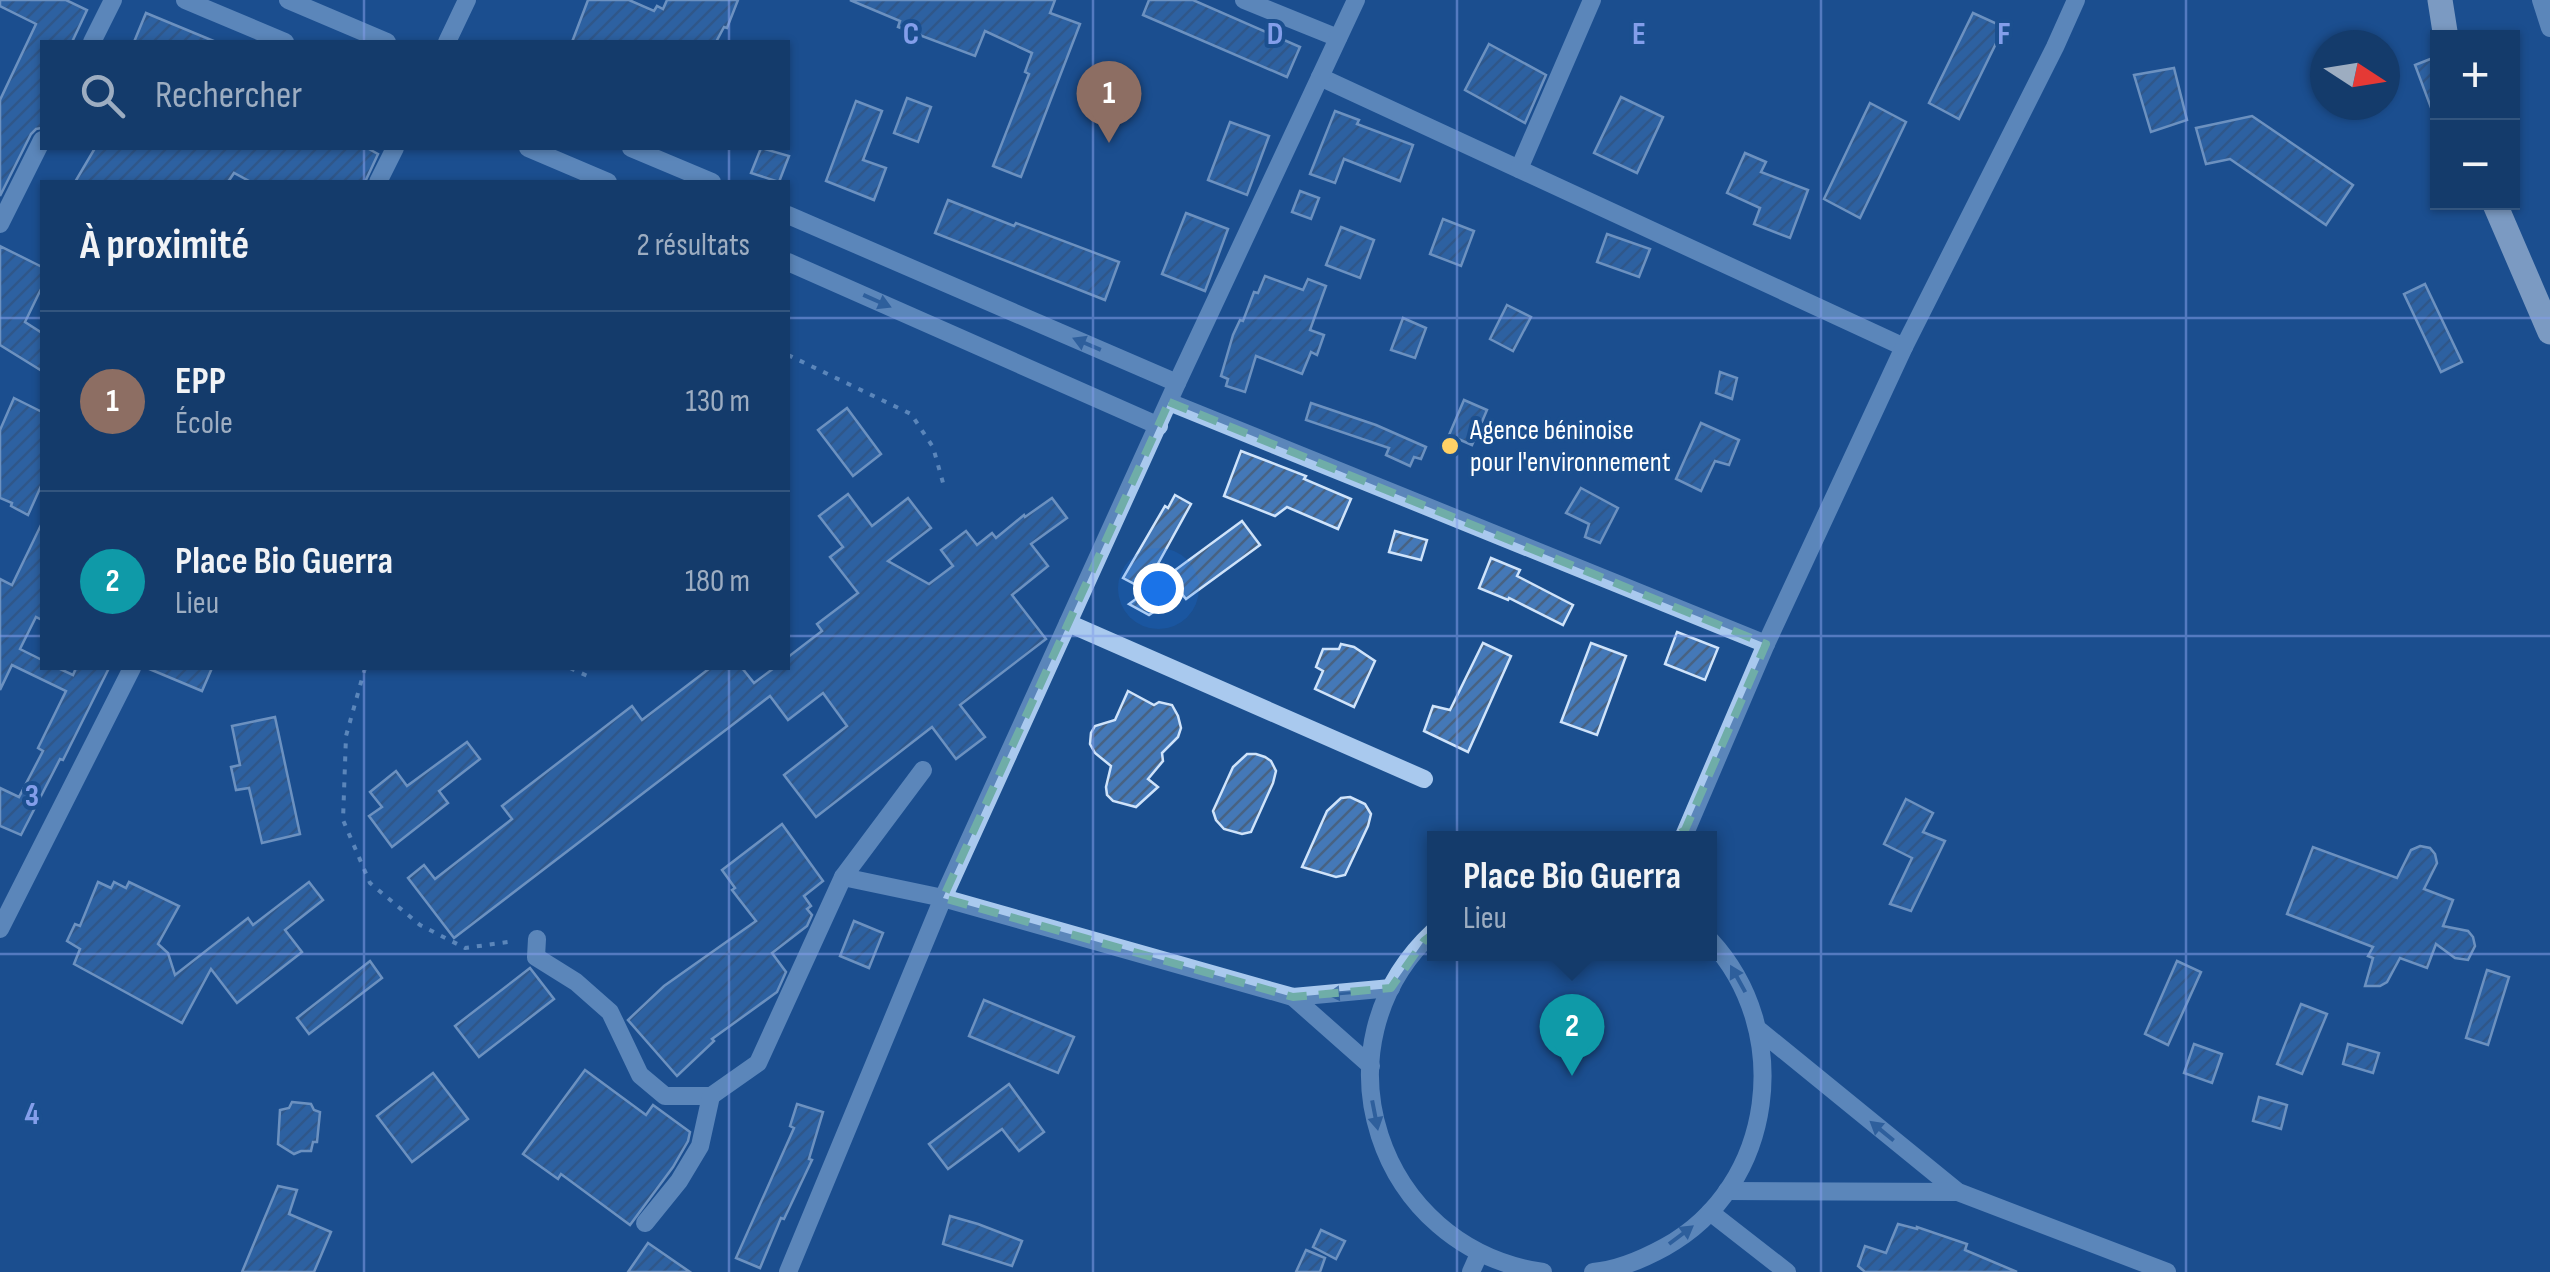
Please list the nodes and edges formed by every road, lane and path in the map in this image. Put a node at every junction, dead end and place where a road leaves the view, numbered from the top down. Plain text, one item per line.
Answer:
1 (113, 0) edge
2 (184, 0) edge
3 (288, 0) edge
4 (467, 0) edge
5 (1244, 0) edge
6 (1356, 0) edge
7 (1592, 0) edge
8 (2076, 0) edge
9 (2440, 0) edge
10 (2541, 0) edge
11 (2550, 28) edge
12 (2445, 30) edge
13 (1338, 38) junction
14 (93, 40) edge
15 (280, 40) edge
16 (382, 40) edge
17 (448, 40) edge
18 (1320, 77) junction
19 (40, 144) edge
20 (394, 150) edge
21 (533, 150) edge
22 (636, 150) edge
23 (1519, 170) junction
24 (379, 180) edge
25 (603, 180) edge
26 (707, 180) edge
27 (2497, 210) edge
28 (790, 216) edge
29 (0, 224) edge
30 (790, 263) edge
31 (2550, 332) edge
32 (1904, 347) junction
33 (790, 357) edge
34 (1177, 383) junction
35 (1168, 402) junction
36 (1159, 426) junction
37 (944, 490) dead end
38 (1068, 623) junction
39 (1766, 644) junction
40 (131, 670) edge
41 (363, 670) edge
42 (574, 670) edge
43 (592, 678) dead end
44 (923, 770) dead end
45 (1424, 779) dead end
46 (1683, 831) edge
47 (843, 876) junction
48 (942, 898) junction
49 (0, 929) edge
50 (536, 939) joint
51 (1427, 940) edge
52 (1717, 949) edge
53 (1391, 988) junction
54 (1293, 997) junction
55 (1759, 1030) junction
56 (1371, 1066) junction
57 (711, 1096) junction
58 (1727, 1191) junction
59 (1958, 1192) junction
60 (1710, 1212) junction
61 (645, 1223) dead end
62 (1479, 1254) junction
63 (788, 1272) edge
64 (1470, 1272) edge
65 (1543, 1272) edge
66 (1593, 1272) edge
67 (1787, 1272) edge
68 (2167, 1272) edge

1 - 14 street
2 - 15 street
3 - 16 street
4 - 17 street
5 - 13 street
6 - 13 street
7 - 23 street
8 - 32 street
9 - 12 main road
10 - 11 street
13 - 18 street
18 - 23 street
18 - 34 street
19 - 29 street
20 - 24 street
21 - 25 street
22 - 26 street
23 - 32 street
27 - 31 main road
34 -> 28 street
30 -> 36 street
32 - 39 street
33 - 37 path
34 - 35 street
35 - 36 street
35 - 39 street
36 - 38 street
38 - 45 street
38 - 48 street
39 - 46 street
40 - 49 street
41 - 50 path
42 - 43 path
44 - 47 street
47 - 48 street
47 - 57 street
48 - 54 street
48 - 63 street
50 - 57 street
51 - 53 street
55 -> 52 street
53 -> 54 street
53 - 56 street
54 - 56 street
55 - 58 street
59 -> 55 street
56 -> 62 street
57 - 61 street
58 - 59 street
58 - 60 street
59 - 68 street
66 -> 60 street
60 - 67 street
62 - 64 street
62 - 65 street

